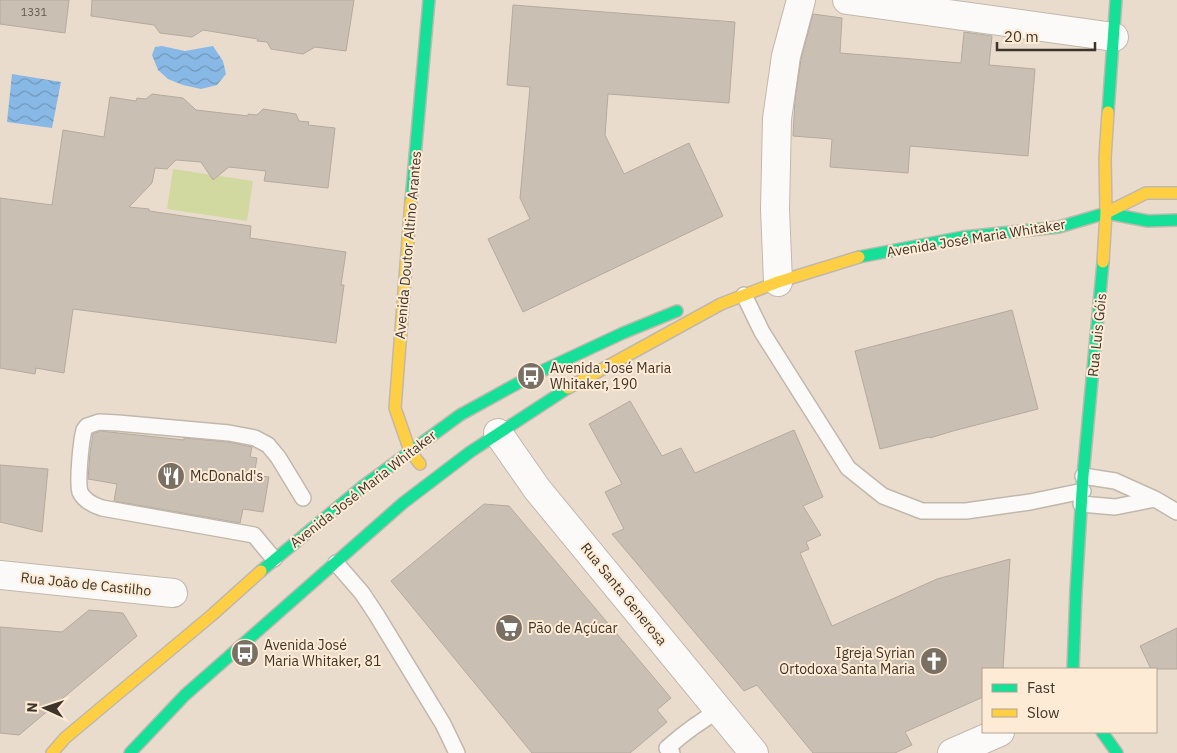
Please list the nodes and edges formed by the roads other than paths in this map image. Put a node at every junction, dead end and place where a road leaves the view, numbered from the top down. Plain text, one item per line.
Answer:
1 (429, 0) edge
2 (801, 0) edge
3 (846, 0) edge
4 (1116, 0) edge
5 (1114, 37) junction
6 (1177, 193) edge
7 (1106, 213) junction
8 (1177, 220) edge
9 (778, 282) junction
10 (744, 295) junction
11 (721, 304) junction
12 (498, 432) junction
13 (410, 451) junction
14 (432, 482) junction
15 (1082, 490) junction
16 (303, 498) dead end
17 (1155, 500) junction
18 (1177, 512) edge
19 (274, 559) junction
20 (336, 563) junction
21 (0, 575) edge
22 (173, 593) dead end
23 (1073, 668) edge
24 (720, 710) junction
25 (998, 733) edge
26 (1103, 733) edge
27 (52, 753) edge
28 (130, 753) edge
29 (457, 753) edge
30 (672, 753) edge
31 (754, 753) edge
32 (952, 753) edge
33 (1117, 753) edge

1 - 13 street, Avenida Doutor Altino Arantes
2 - 9 street
3 - 5 street
4 - 5 street, Rua Luis Góis
5 - 7 street, Rua Luis Góis
6 - 7 street
7 - 8 street, Avenida José Maria Whitaker
7 - 9 street, Avenida José Maria Whitaker
7 - 15 street, Rua Luis Góis
9 - 10 street, Avenida José Maria Whitaker
10 - 11 street, Avenida José Maria Whitaker
10 - 15 lane
11 - 12 street, Avenida José Maria Whitaker
11 - 13 street, Avenida José Maria Whitaker
12 - 14 street, Avenida José Maria Whitaker
12 - 24 street, Rua Santa Generosa
13 - 14 street, Avenida Doutor Altino Arantes
13 - 19 street, Avenida José Maria Whitaker
14 - 20 street, Avenida José Maria Whitaker
15 - 17 lane
15 - 17 lane
15 - 23 street, Rua Luis Góis
16 - 19 lane
17 - 18 lane
19 - 27 street, Avenida José Maria Whitaker
20 - 28 street, Avenida José Maria Whitaker
20 - 29 lane
21 - 22 street, Rua João de Castilho
24 - 30 lane
24 - 31 street, Rua Santa Generosa
25 - 32 street
26 - 33 street

